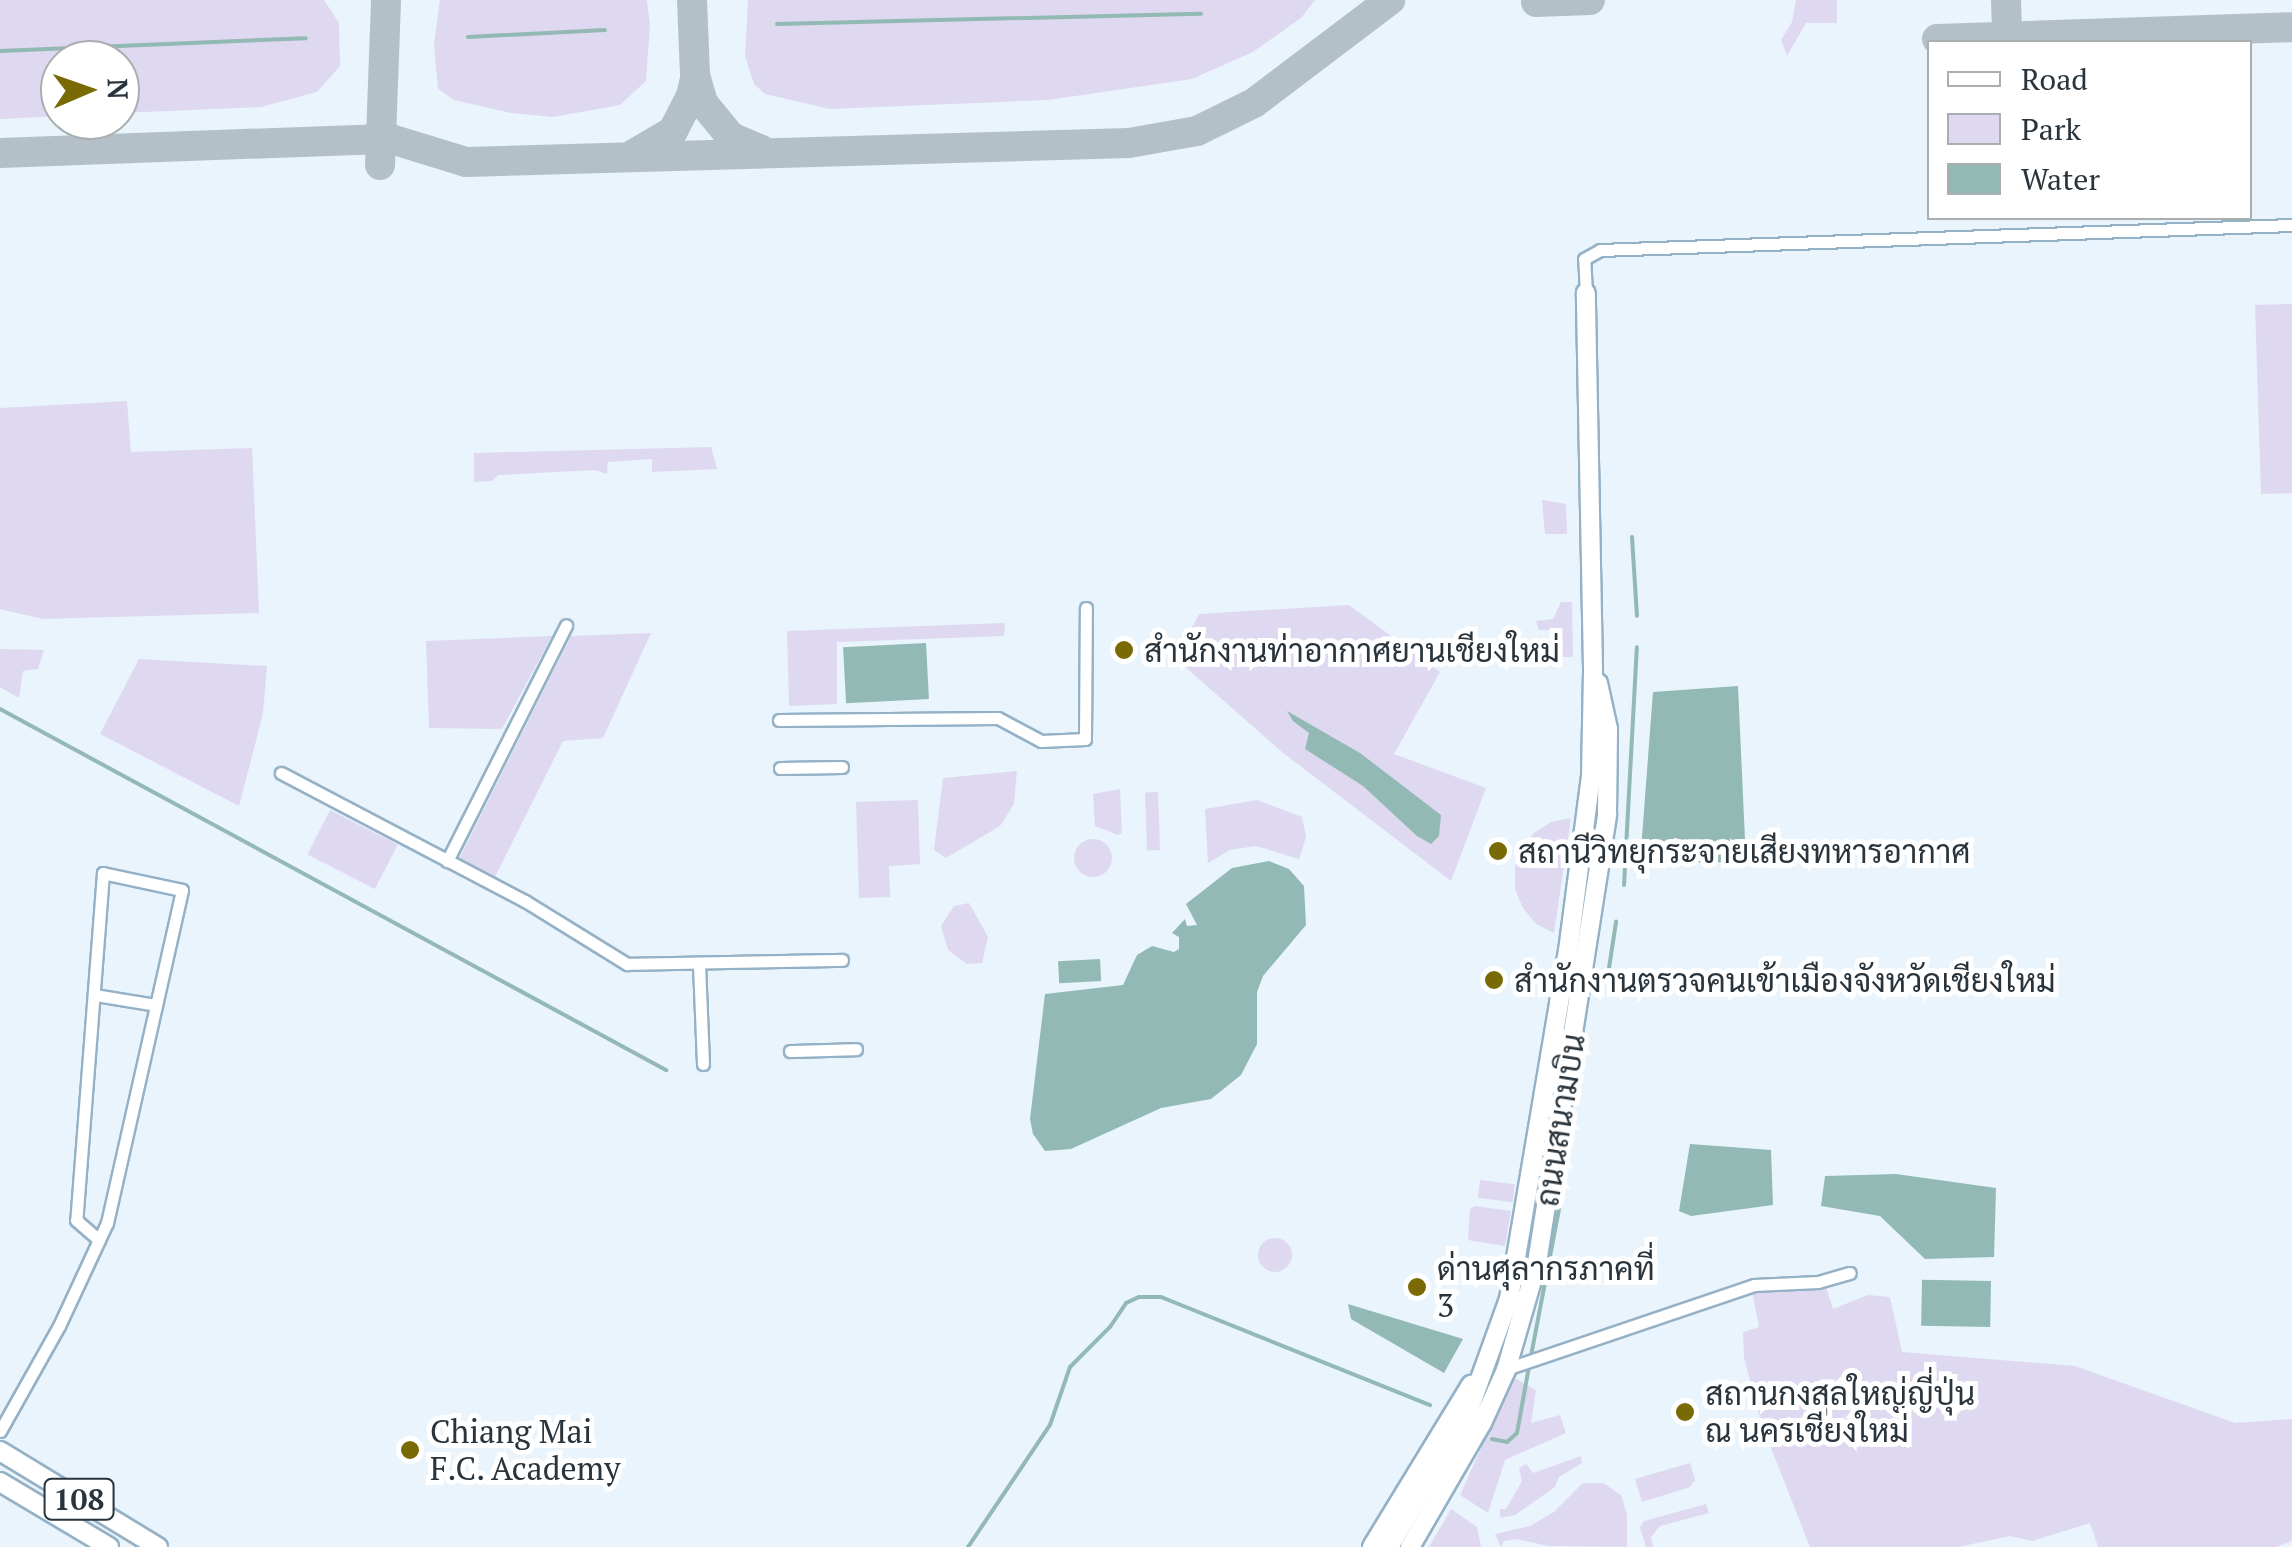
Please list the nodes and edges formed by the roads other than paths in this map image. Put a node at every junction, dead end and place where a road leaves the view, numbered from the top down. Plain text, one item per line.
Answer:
1 (2292, 225) edge
2 (1586, 294) joint
3 (1086, 608) dead end
4 (566, 625) dead end
5 (1593, 668) junction
6 (779, 720) dead end
7 (842, 767) dead end
8 (780, 768) dead end
9 (281, 773) dead end
10 (447, 861) junction
11 (842, 960) dead end
12 (700, 964) junction
13 (95, 995) junction
14 (156, 1006) junction
15 (856, 1049) dead end
16 (790, 1052) dead end
17 (702, 1064) dead end
18 (100, 1240) junction
19 (1850, 1273) dead end
20 (1522, 1364) junction
21 (1486, 1366) junction
22 (0, 1431) edge
23 (0, 1451) edge
24 (0, 1482) edge
25 (98, 1544) edge
26 (158, 1547) edge
27 (1372, 1547) edge
28 (1389, 1547) edge
29 (1410, 1547) edge

1 - 2 street
2 - 5 main road, ถนนสนามบิน
3 - 6 street
4 - 10 street
5 - 20 main road, ถนนสนามบิน
5 - 21 main road, ถนนสนามบิน
7 - 8 street
9 - 10 street
10 - 12 street
11 - 12 street
12 - 17 street
13 - 14 street
13 - 14 street
13 - 18 street
14 - 18 street
15 - 16 street
18 - 22 street
19 - 20 street
20 - 29 main road, ถนนสนามบิน
21 - 27 main road, ถนนสนามบิน
21 - 28 main road, ถนนสนามบิน
23 - 26 main road, 108
24 - 25 main road, 108

